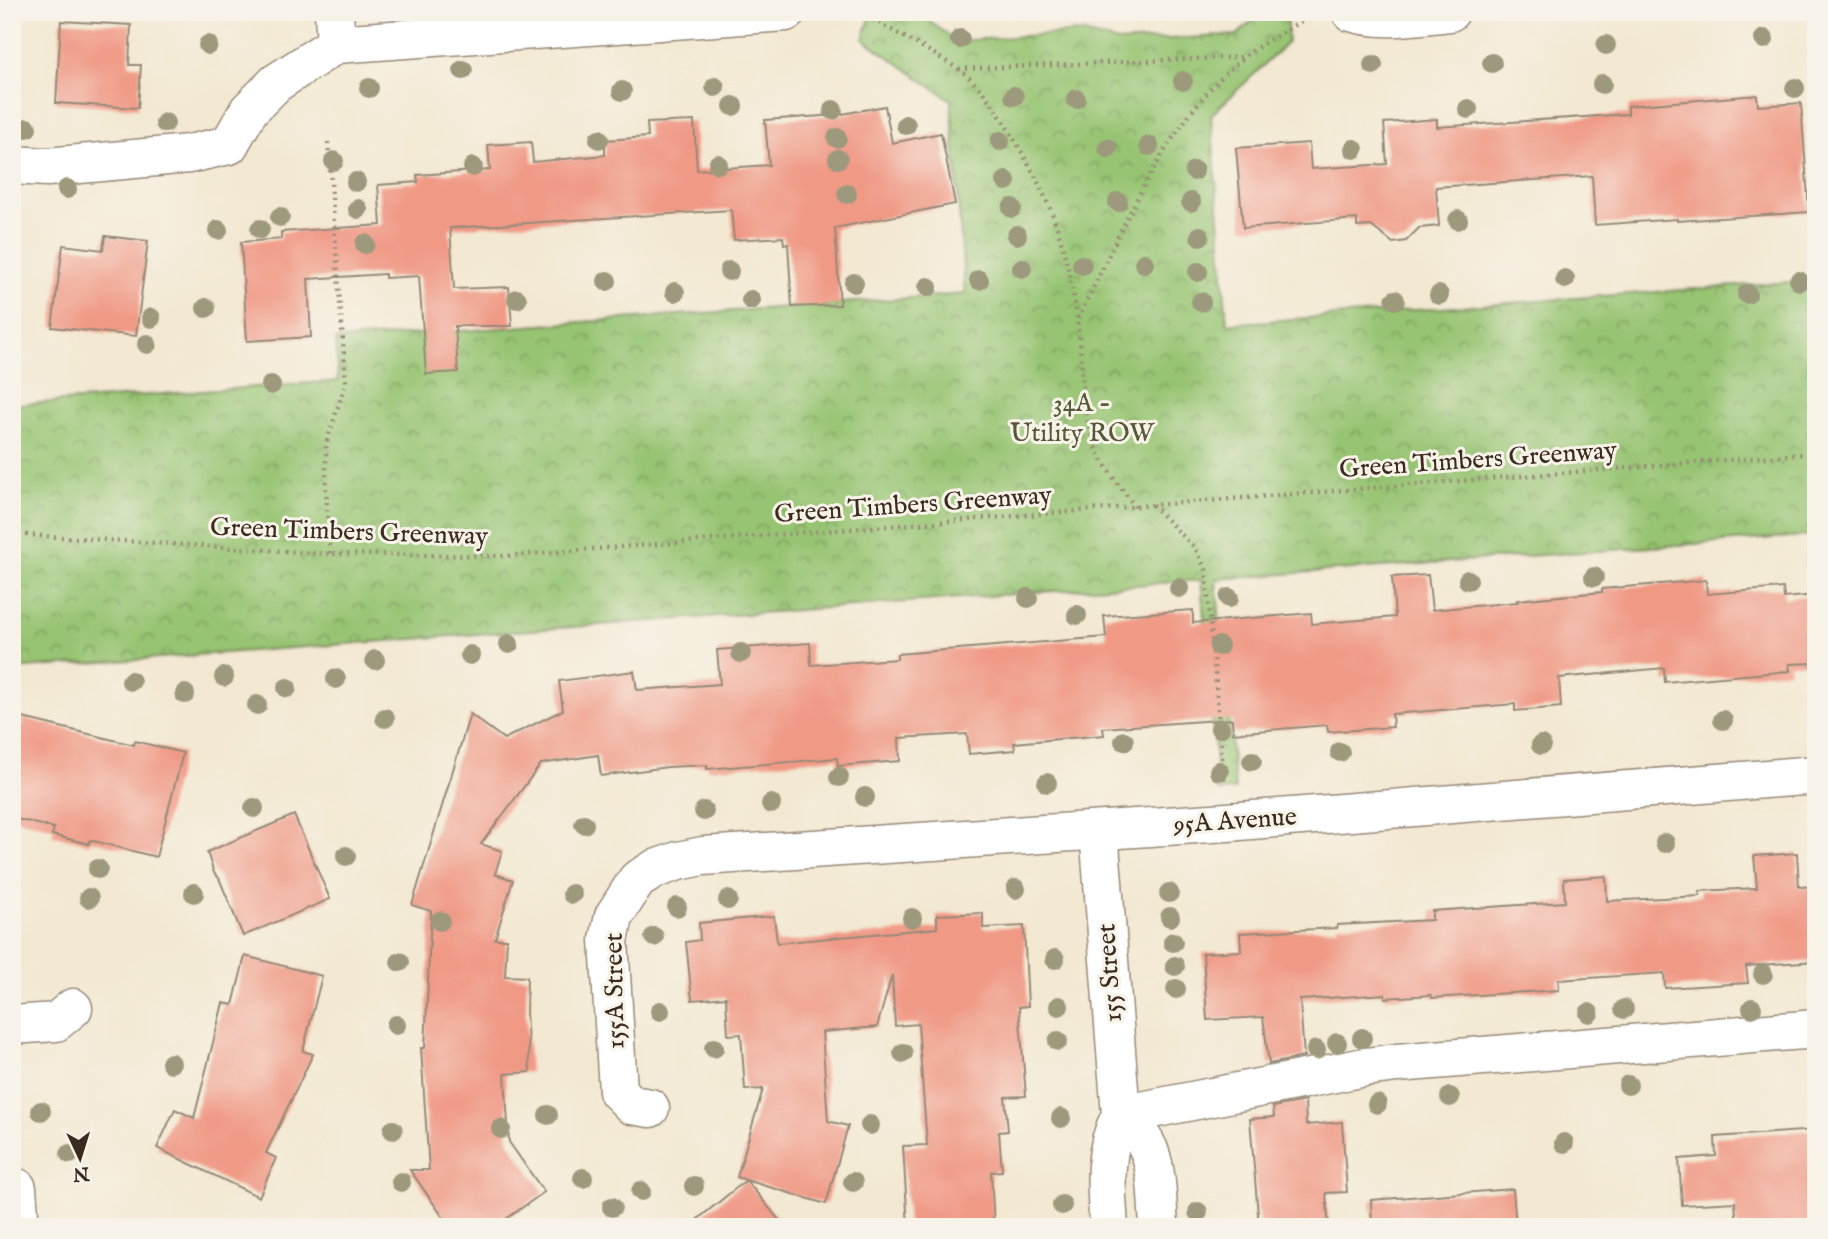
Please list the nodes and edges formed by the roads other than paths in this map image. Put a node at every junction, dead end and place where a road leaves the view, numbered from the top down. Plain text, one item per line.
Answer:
1 (786, 12) edge
2 (1350, 12) edge
3 (1437, 13) edge
4 (727, 15) edge
5 (335, 28) edge
6 (12, 165) edge
7 (1816, 775) edge
8 (1099, 831) junction
9 (654, 869) joint
10 (73, 1008) dead end
11 (12, 1025) edge
12 (1816, 1029) edge
13 (650, 1108) dead end
14 (1121, 1115) junction
15 (12, 1186) edge
16 (20, 1227) edge
17 (1109, 1227) edge
18 (1159, 1227) edge

1 - 4 street
2 - 3 street
4 - 5 street
5 - 6 street
7 - 8 street, 95A Avenue
8 - 9 street, 95A Avenue
8 - 14 street, 155 Street
9 - 13 street, 155A Street
10 - 11 street
12 - 14 street
14 - 17 street, 155 Street
14 - 18 street
15 - 16 street

